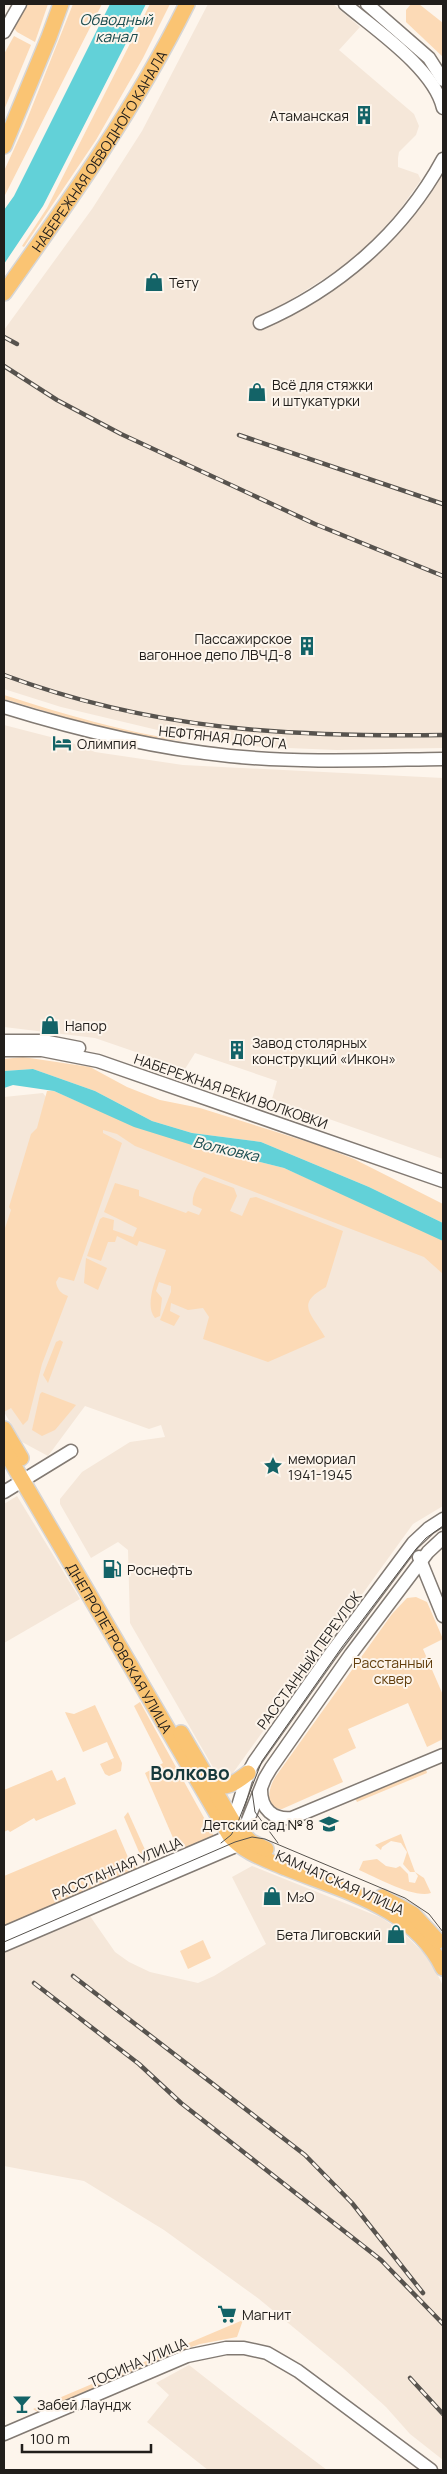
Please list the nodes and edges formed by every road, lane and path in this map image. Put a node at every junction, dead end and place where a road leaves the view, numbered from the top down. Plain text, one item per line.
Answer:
1 (20, 4) edge
2 (61, 4) edge
3 (187, 4) edge
4 (346, 4) edge
5 (367, 4) edge
6 (4, 32) edge
7 (443, 80) edge
8 (443, 108) edge
9 (4, 146) edge
10 (443, 159) edge
11 (4, 293) edge
12 (260, 323) dead end
13 (4, 707) edge
14 (443, 759) edge
15 (4, 1041) edge
16 (4, 1050) edge
17 (443, 1172) edge
18 (443, 1181) edge
19 (4, 1429) edge
20 (4, 1449) edge
21 (71, 1451) dead end
22 (27, 1479) junction
23 (4, 1492) edge
24 (443, 1519) edge
25 (443, 1538) edge
26 (413, 1543) junction
27 (421, 1562) junction
28 (443, 1616) edge
29 (443, 1756) edge
30 (248, 1773) junction
31 (211, 1785) junction
32 (261, 1788) junction
33 (236, 1834) junction
34 (4, 1933) edge
35 (4, 1946) edge
36 (443, 1948) edge
37 (443, 1968) edge
38 (4, 2434) edge
39 (431, 2470) edge

1 - 6 street
2 - 9 main road
3 - 11 main road, НАБЕРЕЖНАЯ ОБВОДНОГО КАНАЛА
4 - 8 street
5 - 7 street
10 - 12 street
13 - 14 street, НЕФТЯНАЯ ДОРОГА
15 - 17 street, НАБЕРЕЖНАЯ РЕКИ ВОЛКОВКИ
16 - 18 street, НАБЕРЕЖНАЯ РЕКИ ВОЛКОВКИ
19 - 22 main road, ДНЕПРОПЕТРОВСКАЯ УЛИЦА
20 - 22 main road, ДНЕПРОПЕТРОВСКАЯ УЛИЦА
21 - 22 street
22 - 23 street
22 - 31 main road, ДНЕПРОПЕТРОВСКАЯ УЛИЦА
22 - 33 main road, ДНЕПРОПЕТРОВСКАЯ УЛИЦА
24 - 26 street, РАССТАННЫЙ ПЕРЕУЛОК
25 - 27 street
26 - 27 street
26 - 30 street, РАССТАННЫЙ ПЕРЕУЛОК
27 - 28 street
27 - 32 street
29 - 32 street
30 - 31 main road
30 - 33 street, РАССТАННЫЙ ПЕРЕУЛОК
31 - 33 main road, ДНЕПРОПЕТРОВСКАЯ УЛИЦА
32 - 33 street
33 - 34 street, РАССТАННАЯ УЛИЦА
33 - 35 street, РАССТАННАЯ УЛИЦА
33 - 36 main road, КАМЧАТСКАЯ УЛИЦА
33 - 37 main road, КАМЧАТСКАЯ УЛИЦА
38 - 39 street, ТОСИНА УЛИЦА

